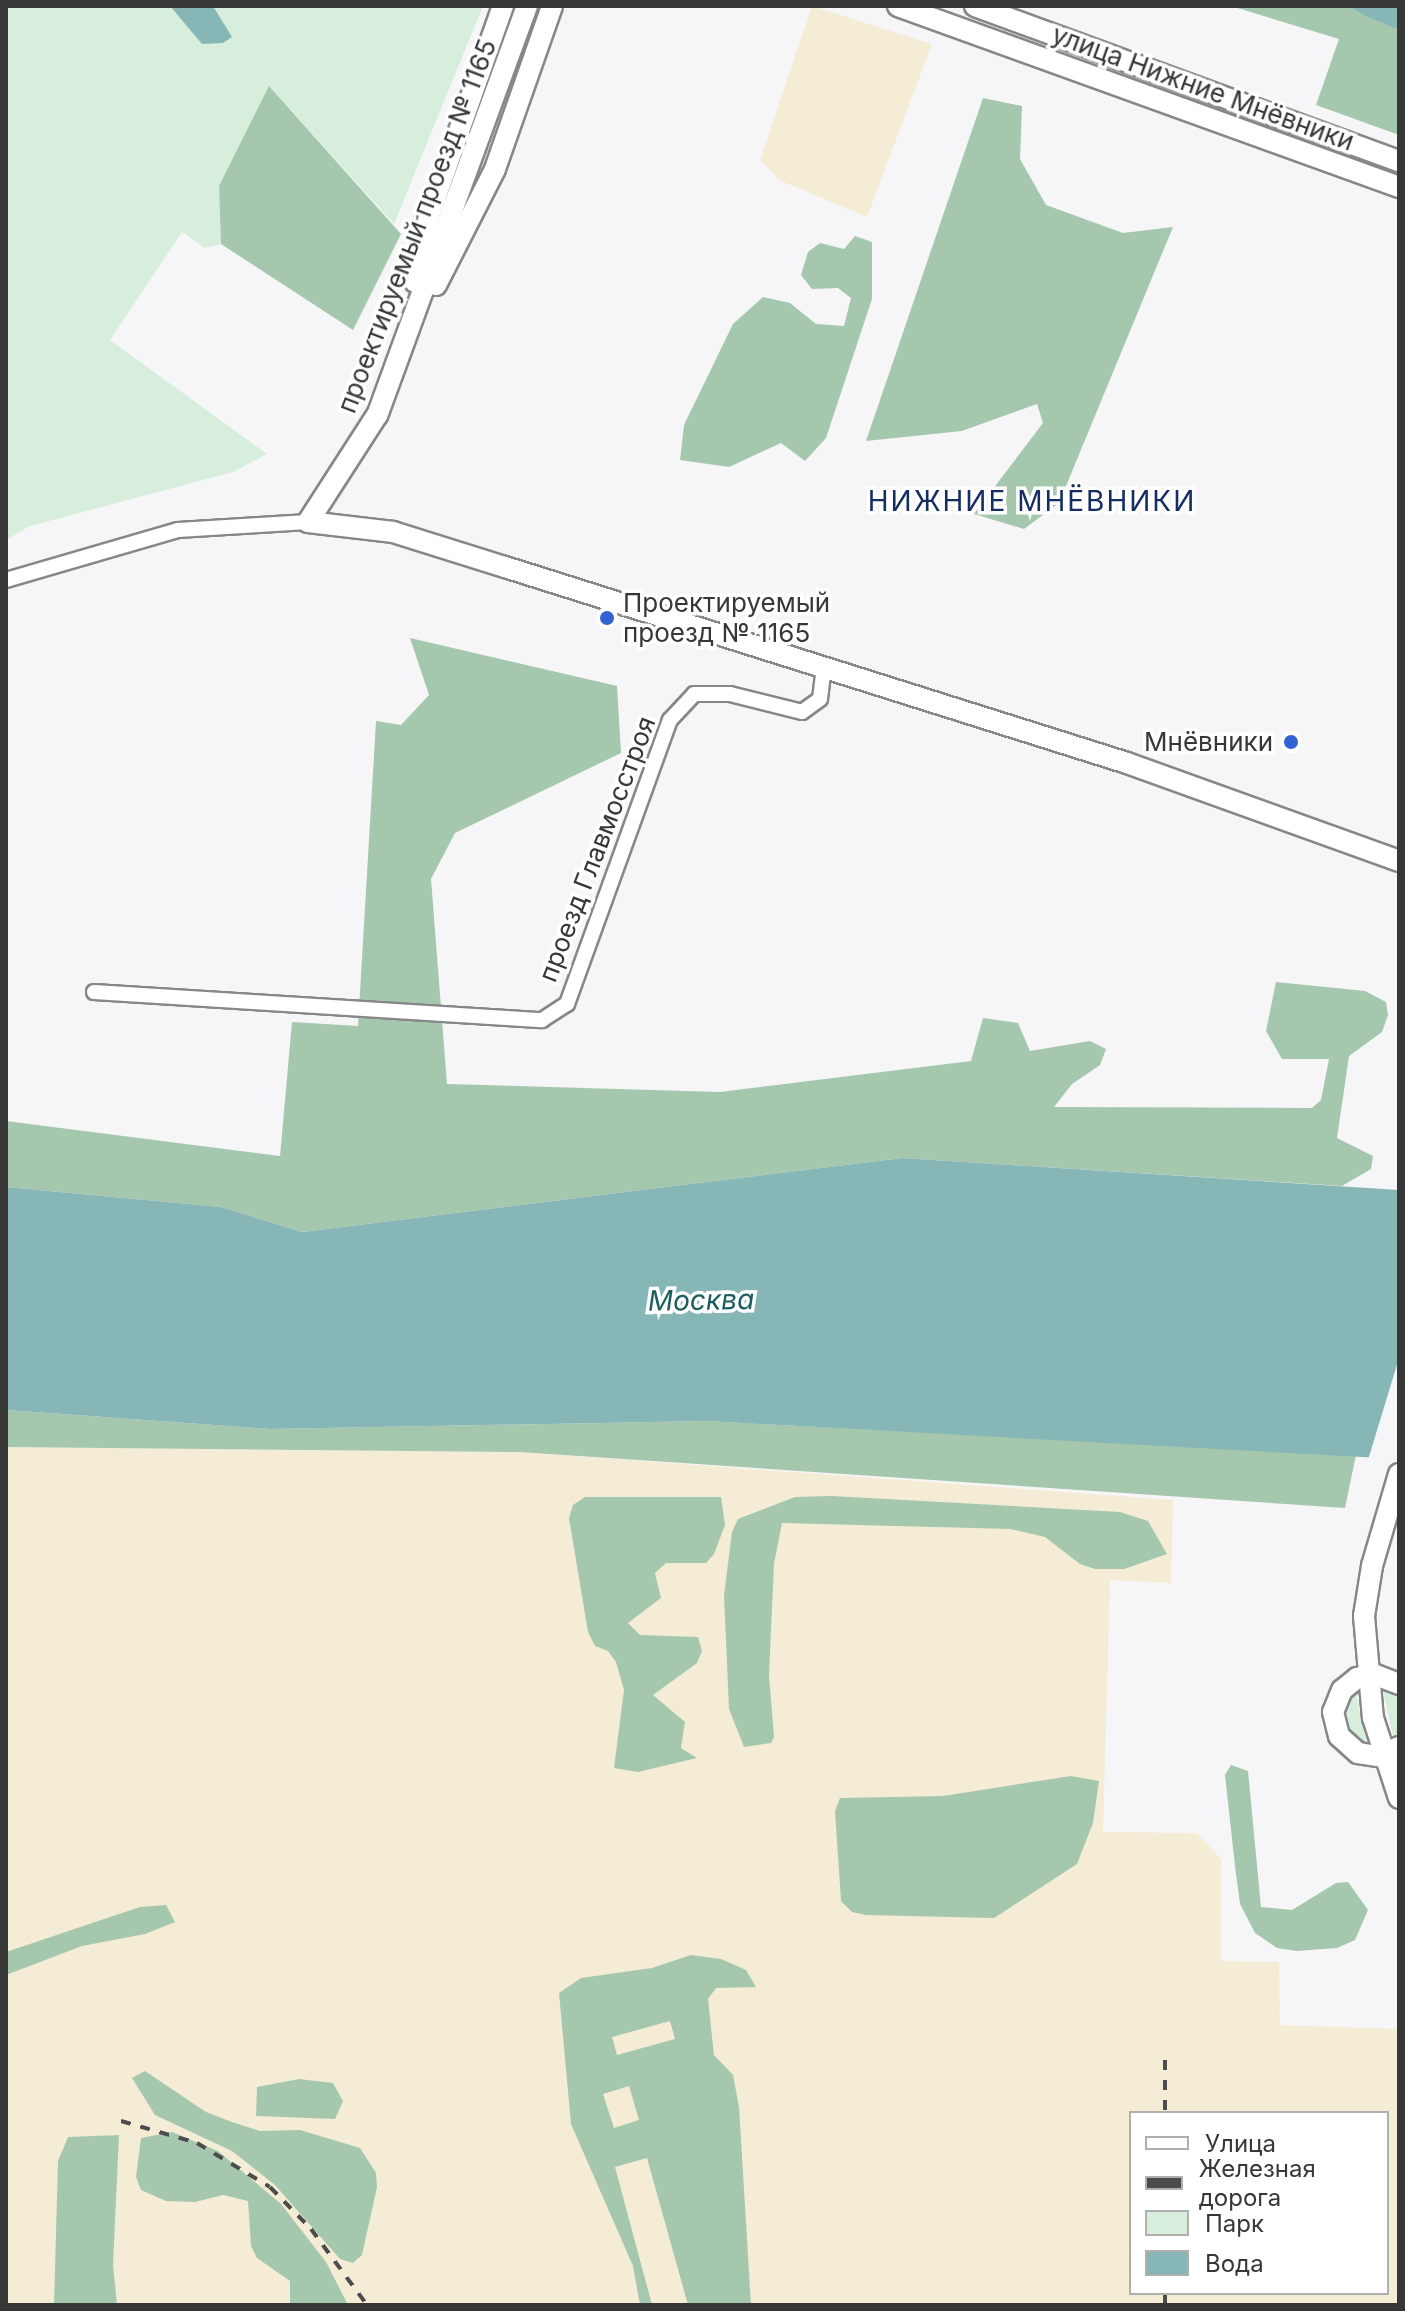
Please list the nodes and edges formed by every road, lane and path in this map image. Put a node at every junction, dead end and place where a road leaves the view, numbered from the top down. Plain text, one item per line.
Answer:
1 (503, 6) edge
2 (527, 6) edge
3 (552, 6) edge
4 (898, 6) edge
5 (975, 6) edge
6 (1194, 85) junction
7 (1185, 109) junction
8 (1399, 161) edge
9 (1399, 187) edge
10 (402, 348) junction
11 (308, 522) junction
12 (6, 580) edge
13 (824, 666) junction
14 (1399, 861) edge
15 (94, 992) dead end
16 (1399, 1474) edge
17 (1366, 1675) junction
18 (1397, 1681) edge
19 (1391, 1750) edge
20 (1399, 1798) edge

1 - 10 street
2 - 10 street, проектируемый проезд № 1165
3 - 10 street
4 - 7 street, улица Нижние Мнёвники
5 - 6 street, улица Нижние Мнёвники
6 - 7 street
6 - 8 street, улица Нижние Мнёвники
7 - 9 street, улица Нижние Мнёвники
10 - 11 street, проектируемый проезд № 1165
11 - 12 street
11 - 13 street
13 - 14 street
13 - 15 street, проезд Главмосстроя
16 - 17 street
17 - 18 street
17 - 19 street
17 - 19 street
19 - 20 street

